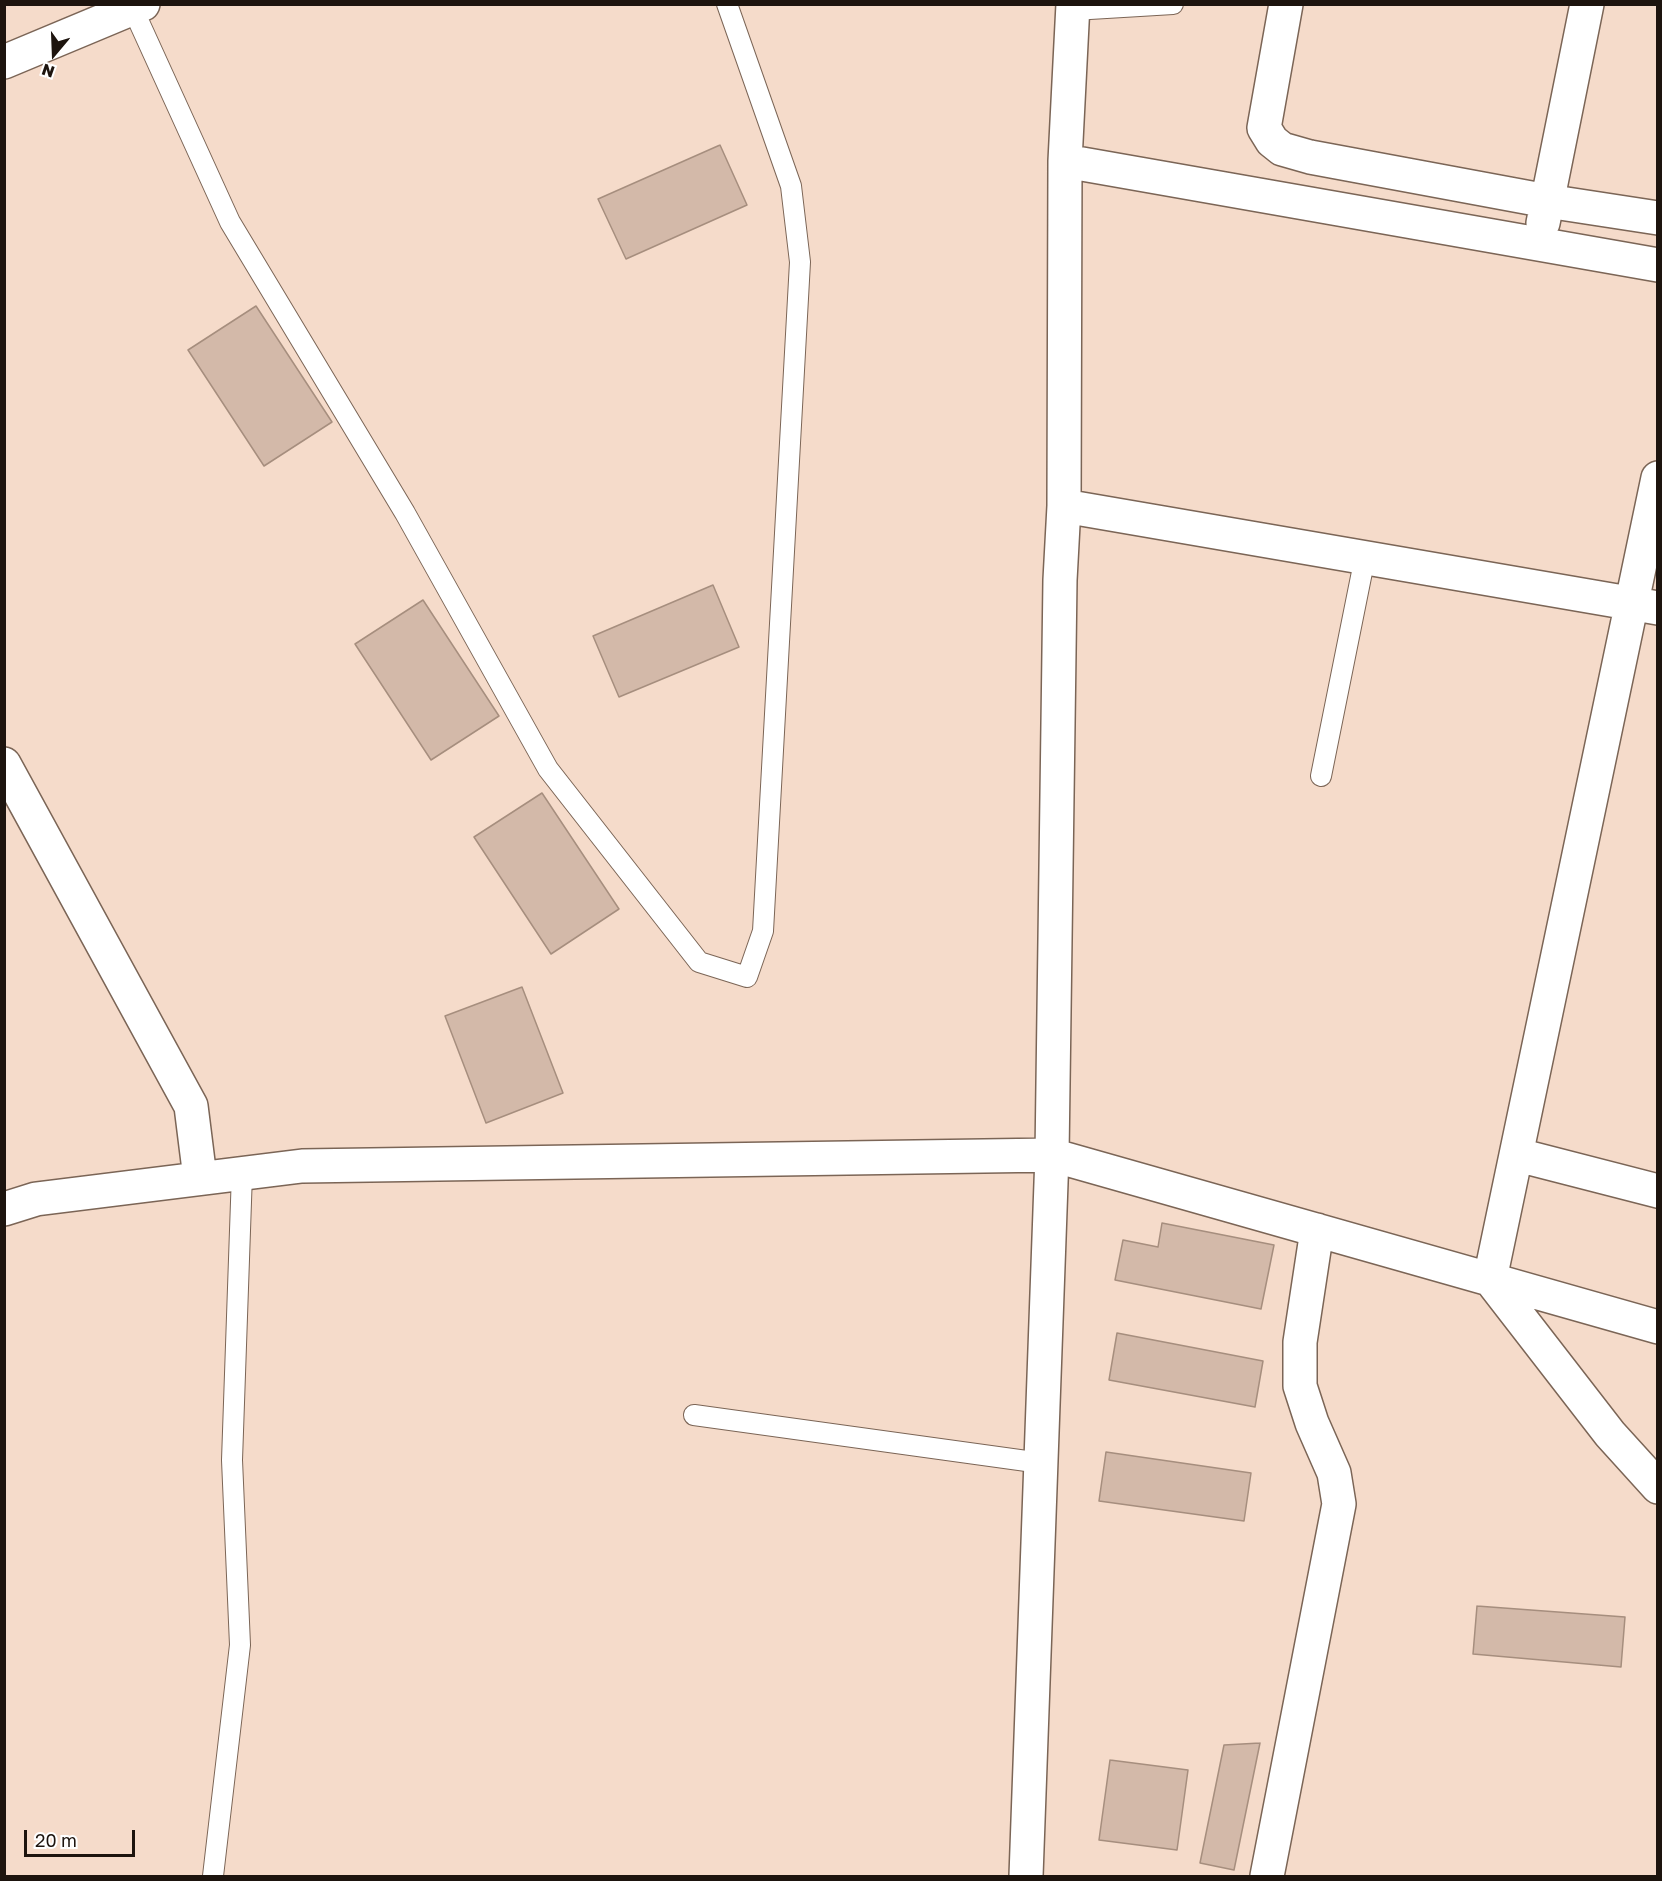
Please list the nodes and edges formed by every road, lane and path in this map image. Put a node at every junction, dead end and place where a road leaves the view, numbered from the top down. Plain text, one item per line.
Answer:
1 (727, 4) edge
2 (1173, 4) edge
3 (1286, 4) edge
4 (1587, 4) edge
5 (138, 7) edge
6 (1073, 7) edge
7 (4, 62) edge
8 (1272, 141) junction
9 (1065, 161) junction
10 (1262, 195) junction
11 (1547, 201) junction
12 (1658, 218) edge
13 (1538, 244) junction
14 (1658, 265) edge
15 (1658, 478) edge
16 (1064, 506) junction
17 (1365, 557) junction
18 (1645, 605) edge
19 (4, 764) edge
20 (1321, 776) dead end
21 (1052, 1155) junction
22 (1518, 1155) junction
23 (242, 1173) junction
24 (200, 1178) junction
25 (1658, 1191) edge
26 (4, 1209) edge
27 (1317, 1230) junction
28 (1490, 1279) junction
29 (1658, 1327) edge
30 (694, 1415) dead end
31 (1041, 1462) junction
32 (1658, 1487) edge
33 (213, 1876) edge
34 (1026, 1876) edge
35 (1267, 1876) edge

1 - 5 lane
2 - 6 lane
3 - 8 street
4 - 11 street
5 - 7 street
6 - 9 street
8 - 10 street
8 - 11 street
9 - 10 street
9 - 16 street
10 - 13 street
11 - 12 street
11 - 13 street
13 - 14 street
15 - 18 street
16 - 17 street
16 - 21 street
17 - 18 street
17 - 20 lane
18 - 22 street
19 - 24 street
21 - 23 street
21 - 27 street
21 - 31 street
22 - 25 street
22 - 28 street
23 - 24 street
23 - 33 lane
24 - 26 street
27 - 28 street
27 - 35 street
28 - 29 street
28 - 32 street
30 - 31 lane
31 - 34 street

